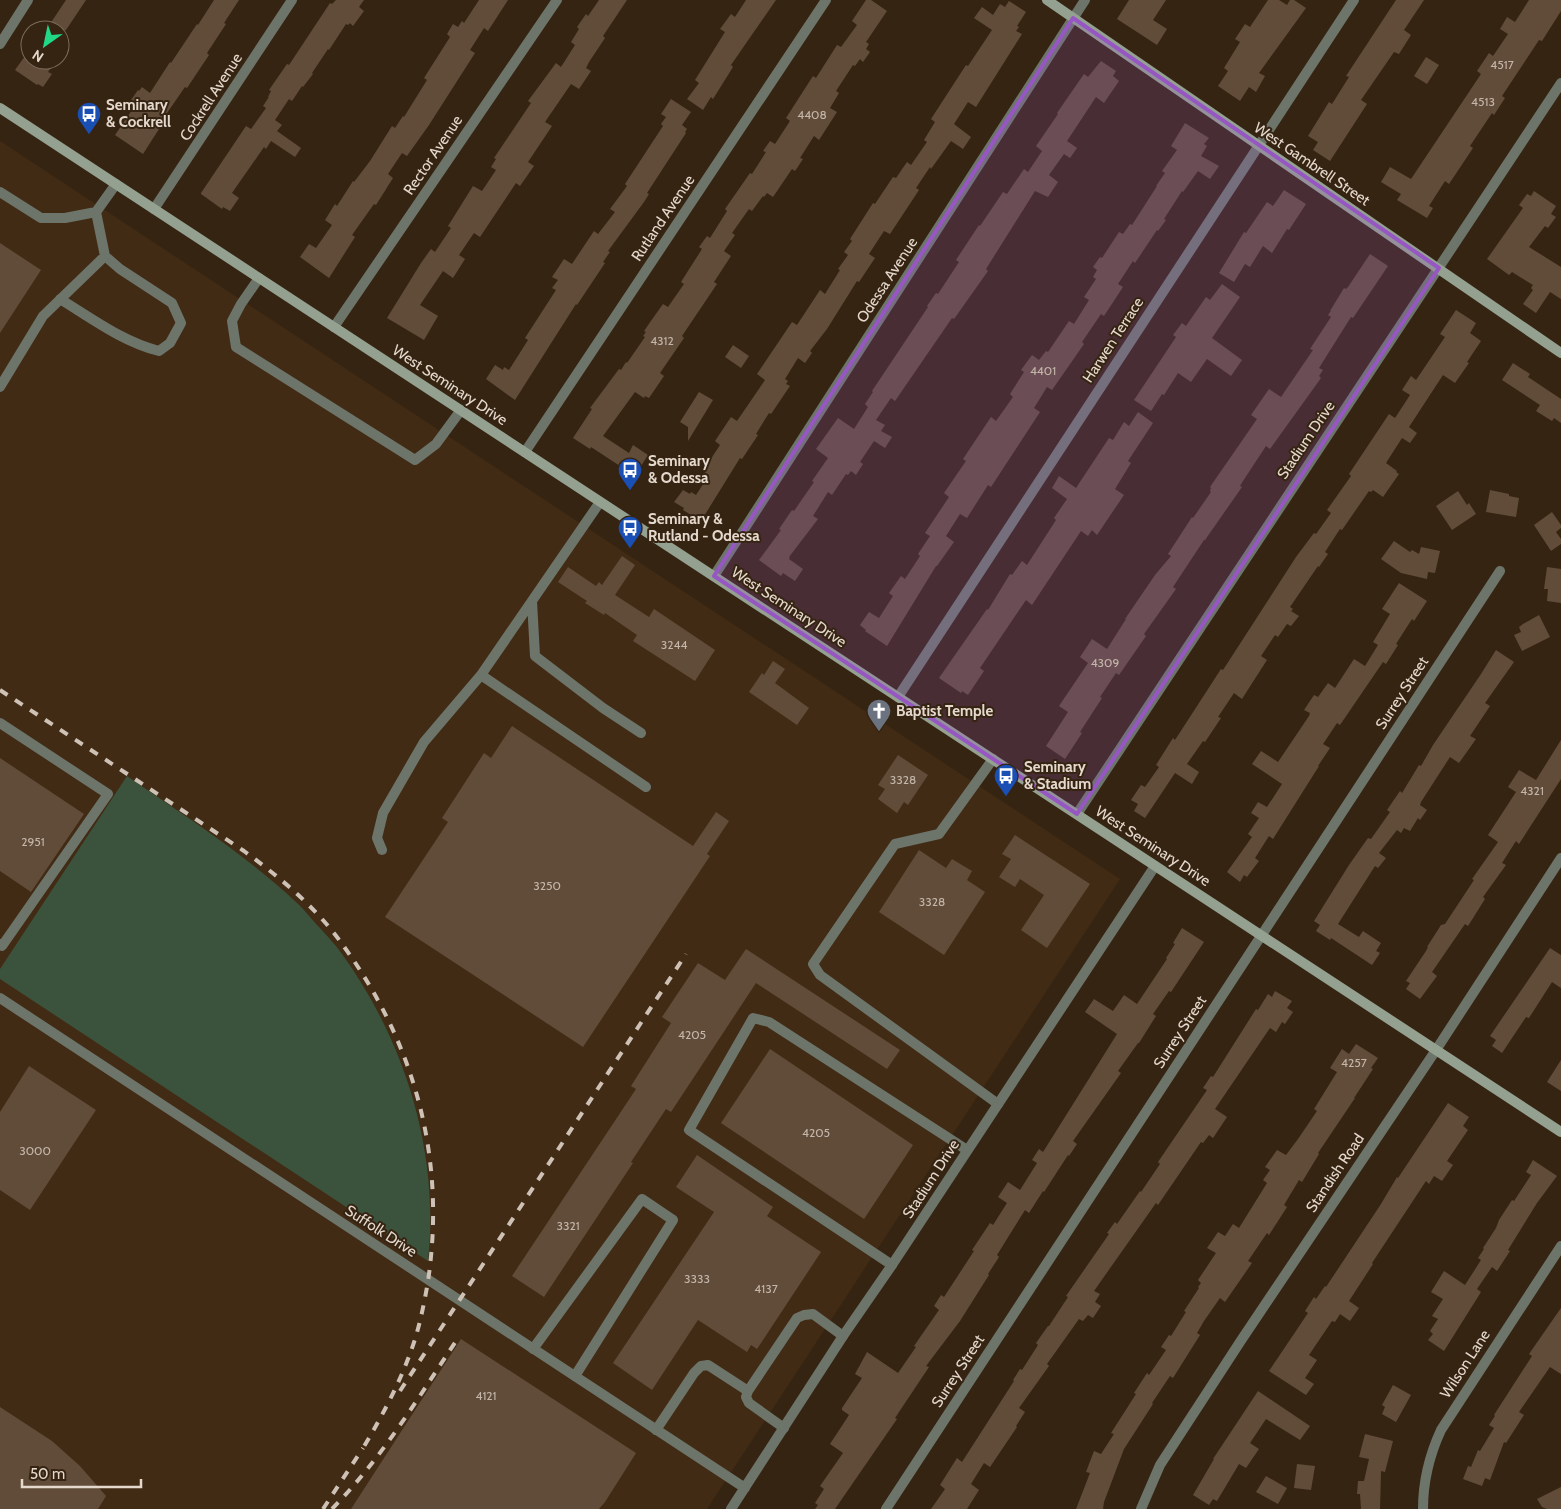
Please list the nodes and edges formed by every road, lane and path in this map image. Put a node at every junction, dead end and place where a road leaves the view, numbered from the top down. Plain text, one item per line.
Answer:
1 (28, 0) edge
2 (292, 0) edge
3 (557, 0) edge
4 (826, 0) edge
5 (1047, 0) edge
6 (1085, 0) edge
7 (1354, 0) edge
8 (1073, 18) junction
9 (0, 44) edge
10 (1560, 87) edge
11 (0, 108) edge
12 (1258, 146) junction
13 (116, 184) junction
14 (0, 192) edge
15 (154, 209) junction
16 (96, 212) junction
17 (105, 256) junction
18 (1438, 268) junction
19 (259, 278) junction
20 (60, 299) junction
21 (334, 327) junction
22 (1561, 353) edge
23 (0, 387) edge
24 (461, 410) junction
25 (525, 452) junction
26 (600, 502) junction
27 (1500, 571) dead end
28 (714, 576) junction
29 (532, 601) junction
30 (481, 675) junction
31 (898, 697) junction
32 (0, 723) edge
33 (641, 733) dead end
34 (992, 759) junction
35 (646, 787) dead end
36 (1077, 814) junction
37 (382, 850) dead end
38 (1561, 858) edge
39 (1155, 866) junction
40 (1261, 935) junction
41 (0, 944) edge
42 (0, 998) edge
43 (1436, 1050) junction
44 (998, 1104) junction
45 (1561, 1132) edge
46 (968, 1150) junction
47 (1561, 1246) edge
48 (892, 1265) junction
49 (843, 1336) junction
50 (533, 1349) junction
51 (575, 1376) junction
52 (748, 1391) junction
53 (784, 1428) junction
54 (656, 1430) junction
55 (745, 1488) junction
56 (731, 1509) edge
57 (886, 1509) edge
58 (1141, 1509) edge
59 (1423, 1509) edge

1 - 9 street
2 - 15 street, Cockrell Avenue
3 - 21 street, Rector Avenue
4 - 25 street, Rutland Avenue
5 - 8 main road, West Gambrell Street
6 - 8 street, Odessa Avenue
7 - 12 street, Harwen Terrace
8 - 12 main road, West Gambrell Street
8 - 28 street, Odessa Avenue
10 - 18 street, Stadium Drive
11 - 13 main road, West Seminary Drive
12 - 18 main road, West Gambrell Street
12 - 31 street, Harwen Terrace
13 - 15 main road, West Seminary Drive
13 - 16 street
14 - 16 street
15 - 19 main road, West Seminary Drive
16 - 17 street
17 - 20 street
17 - 20 street
18 - 22 main road, West Gambrell Street
18 - 36 street, Stadium Drive
19 - 21 main road, West Seminary Drive
19 - 24 street
20 - 23 street
21 - 24 main road, West Seminary Drive
24 - 25 main road, West Seminary Drive
25 - 26 main road, West Seminary Drive
26 - 28 main road, West Seminary Drive
26 - 29 street
27 - 40 street, Surrey Street
28 - 31 main road, West Seminary Drive
29 - 30 street
29 - 33 street
30 - 35 street
30 - 37 street
31 - 34 main road, West Seminary Drive
32 - 41 street
34 - 36 main road, West Seminary Drive
34 - 44 street
36 - 39 main road, West Seminary Drive
38 - 43 street, Standish Road
39 - 40 main road, West Seminary Drive
39 - 44 street, Stadium Drive
40 - 43 main road, West Seminary Drive
40 - 57 street, Surrey Street
42 - 50 street, Suffolk Drive
43 - 45 main road, West Seminary Drive
43 - 58 street, Standish Road
44 - 46 street, Stadium Drive
46 - 48 street, Stadium Drive
46 - 48 street
47 - 59 street, Wilson Lane
48 - 49 street, Stadium Drive
49 - 52 street
49 - 53 street, Stadium Drive
50 - 51 street, Suffolk Drive
50 - 51 street
51 - 54 street, Suffolk Drive
52 - 53 street
52 - 54 street
53 - 55 street, Stadium Drive
54 - 55 street, Suffolk Drive
55 - 56 street, Stadium Drive

